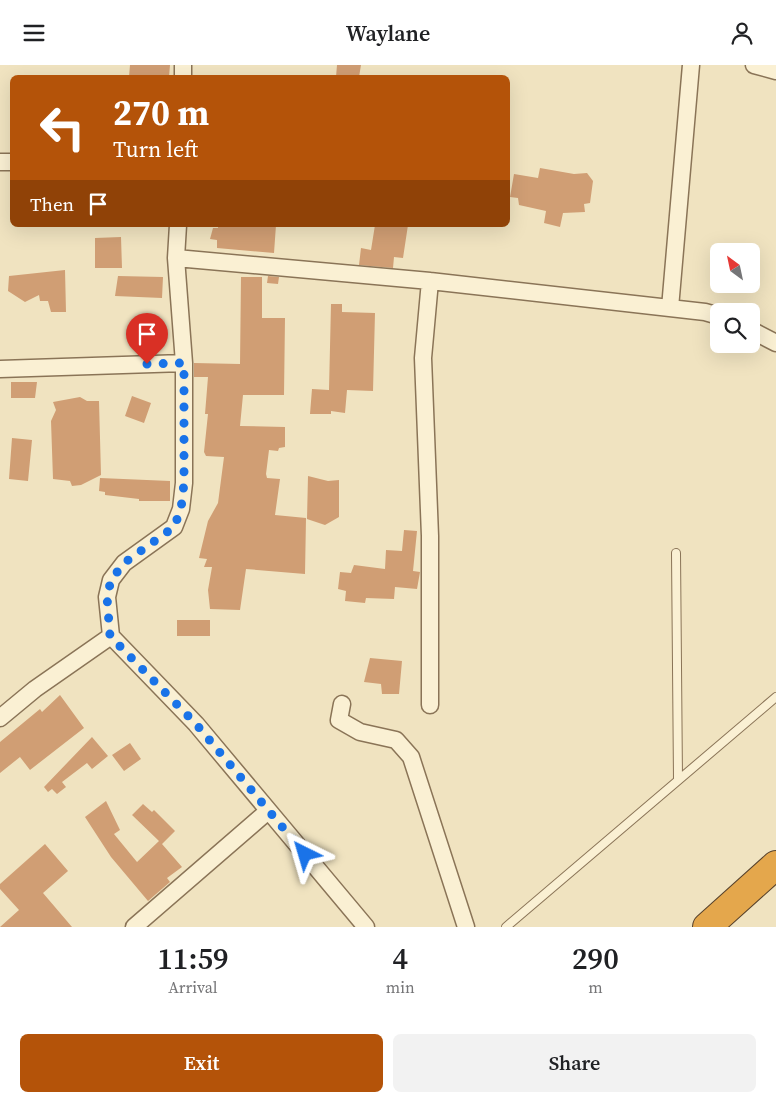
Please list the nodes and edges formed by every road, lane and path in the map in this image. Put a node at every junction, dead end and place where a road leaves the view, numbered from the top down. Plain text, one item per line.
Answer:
1 (691, 65) edge
2 (754, 65) edge
3 (776, 71) edge
4 (178, 227) edge
5 (176, 258) junction
6 (430, 281) junction
7 (670, 308) junction
8 (710, 313) edge
9 (760, 335) edge
10 (776, 343) edge
11 (184, 363) junction
12 (0, 369) edge
13 (676, 553) dead end
14 (110, 636) junction
15 (776, 697) edge
16 (342, 704) dead end
17 (430, 705) dead end
18 (0, 718) edge
19 (678, 779) junction
20 (268, 811) junction
21 (776, 865) edge
22 (134, 927) edge
23 (366, 927) edge
24 (466, 927) edge
25 (506, 927) edge
26 (707, 927) edge

1 - 7 street
2 - 3 street
4 - 5 street
5 - 6 street
5 - 11 street
6 - 7 street
6 - 17 street
7 - 8 street
9 - 10 street
11 - 12 street
11 - 14 street
13 - 19 lane
14 - 18 street
14 - 20 street
15 - 19 lane
16 - 24 street
19 - 25 lane
20 - 22 street
20 - 23 street
21 - 26 highway

